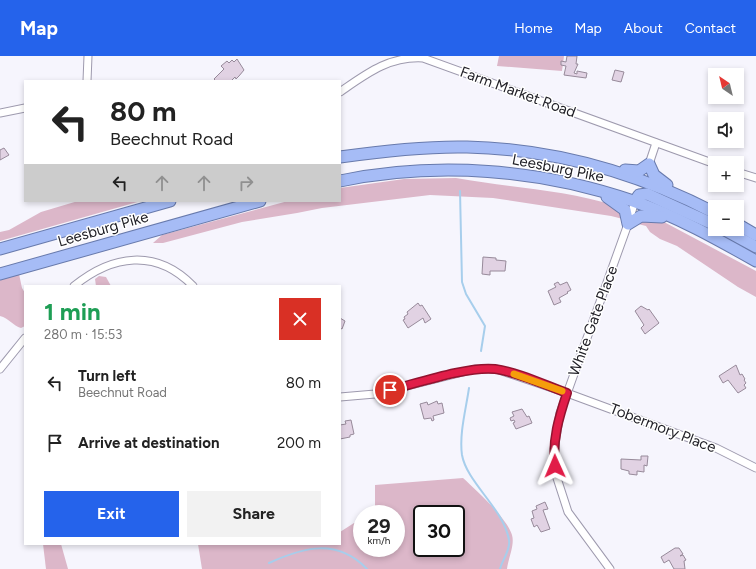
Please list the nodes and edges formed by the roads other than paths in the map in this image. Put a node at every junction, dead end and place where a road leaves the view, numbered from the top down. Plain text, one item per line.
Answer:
1 (88, 56) edge
2 (87, 80) edge
3 (341, 91) edge
4 (24, 108) edge
5 (0, 113) edge
6 (656, 143) junction
7 (341, 157) edge
8 (708, 162) edge
9 (649, 164) junction
10 (601, 167) junction
11 (744, 174) edge
12 (756, 178) edge
13 (341, 181) edge
14 (595, 189) junction
15 (687, 199) junction
16 (635, 201) junction
17 (166, 202) edge
18 (256, 202) edge
19 (708, 210) edge
20 (676, 219) junction
21 (708, 222) edge
22 (628, 224) junction
23 (744, 228) edge
24 (756, 235) edge
25 (736, 236) edge
26 (756, 247) edge
27 (0, 249) edge
28 (756, 261) edge
29 (0, 274) edge
30 (76, 285) edge
31 (192, 285) edge
32 (24, 339) edge
33 (0, 369) edge
34 (567, 393) junction
35 (341, 397) edge
36 (756, 468) edge
37 (610, 569) edge

1 - 2 street
3 - 6 street, Farm Market Road
4 - 5 street
6 - 8 street, Farm Market Road
6 - 9 street
7 - 10 highway, Leesburg Pike
9 - 10 highway
9 - 15 highway
10 - 15 highway, Leesburg Pike
11 - 12 street
13 - 14 highway, Leesburg Pike
14 - 16 highway, Leesburg Pike
14 - 22 highway
15 - 19 highway, Leesburg Pike
16 - 20 highway, Leesburg Pike
16 - 21 highway
16 - 22 street, White Gate Place
17 - 27 highway, Leesburg Pike
18 - 29 highway, Leesburg Pike
20 - 22 highway
20 - 28 highway, Leesburg Pike
22 - 34 street, White Gate Place
23 - 24 highway
25 - 26 highway
30 - 31 street
32 - 33 street
34 - 35 street, Tobermory Place
34 - 36 street, Tobermory Place
34 - 37 street, White Gate Place

